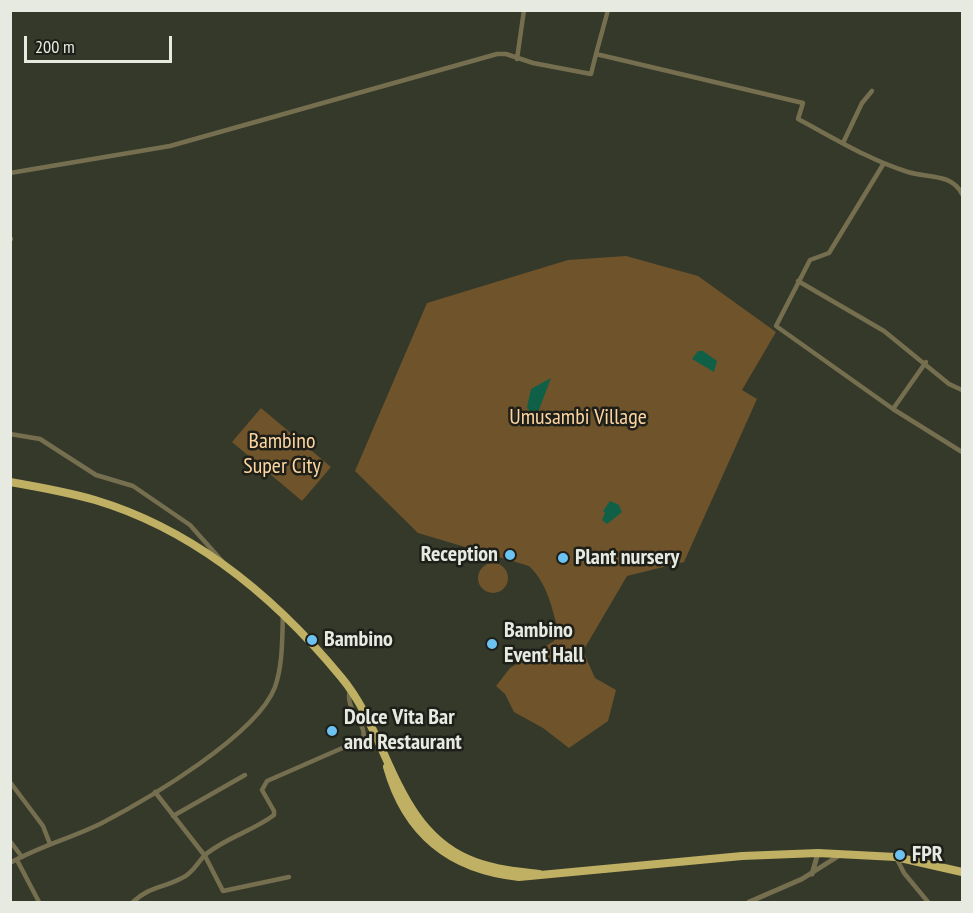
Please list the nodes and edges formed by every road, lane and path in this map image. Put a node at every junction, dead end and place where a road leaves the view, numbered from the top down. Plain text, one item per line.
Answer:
1 (524, 10) edge
2 (608, 10) edge
3 (596, 54) junction
4 (517, 59) junction
5 (872, 91) dead end
6 (843, 143) junction
7 (884, 163) junction
8 (10, 173) edge
9 (963, 194) edge
10 (798, 281) junction
11 (926, 362) junction
12 (963, 390) edge
13 (893, 409) junction
14 (10, 434) edge
15 (963, 452) edge
16 (10, 482) edge
17 (224, 564) junction
18 (283, 614) junction
19 (350, 689) junction
20 (245, 775) dead end
21 (10, 782) edge
22 (155, 792) junction
23 (173, 816) junction
24 (10, 841) edge
25 (50, 844) junction
26 (818, 853) junction
27 (842, 853) junction
28 (205, 856) junction
29 (896, 856) junction
30 (19, 858) junction
31 (10, 863) edge
32 (963, 872) edge
33 (812, 874) junction
34 (289, 877) dead end
35 (39, 903) edge
36 (133, 903) edge
37 (749, 903) edge
38 (928, 903) edge

1 - 4 street
2 - 3 street
3 - 4 street
3 - 6 street
4 - 8 street
5 - 6 street
6 - 7 street
7 - 9 street
7 - 10 street
10 - 11 street
10 - 13 street
11 - 12 street
11 - 13 street
13 - 15 street
14 - 17 street
16 - 17 highway
17 - 18 highway
18 - 19 highway
18 - 22 street
19 - 26 highway
19 - 28 street
20 - 23 street
21 - 25 street
22 - 23 street
22 - 25 street
23 - 28 street
24 - 30 street
25 - 30 street
26 - 27 highway
26 - 33 street
27 - 29 highway
27 - 33 street
28 - 34 street
28 - 36 street
29 - 32 highway
29 - 38 street
30 - 31 street
30 - 35 street
33 - 37 street

